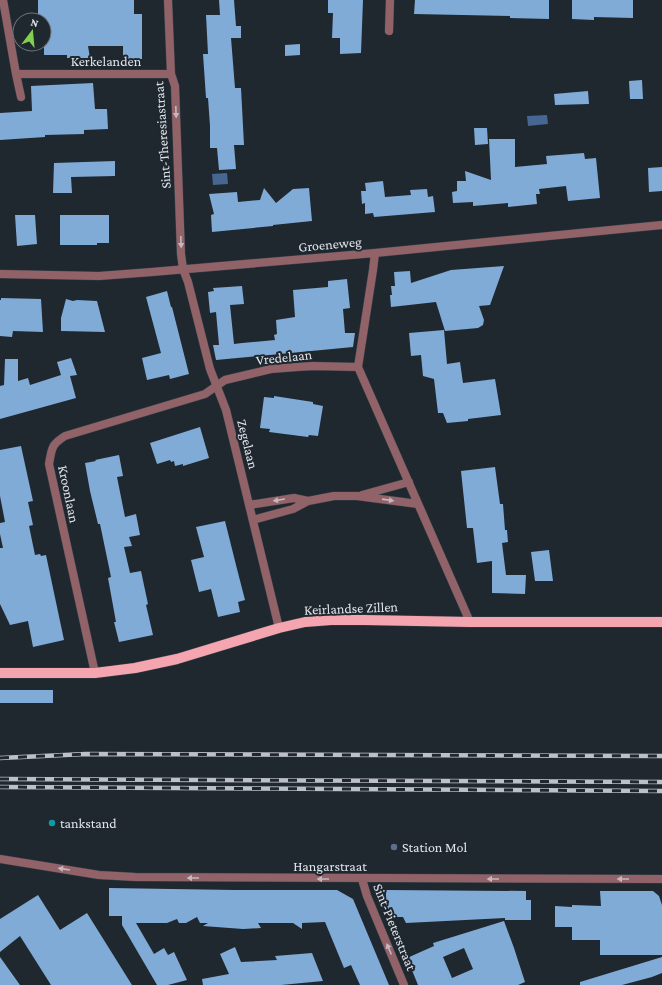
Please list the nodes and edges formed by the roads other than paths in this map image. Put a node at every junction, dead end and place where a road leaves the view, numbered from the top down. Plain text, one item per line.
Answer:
1 (3, 0) edge
2 (168, 0) edge
3 (390, 0) edge
4 (389, 31) dead end
5 (16, 74) junction
6 (171, 74) junction
7 (21, 97) dead end
8 (662, 225) edge
9 (374, 253) junction
10 (183, 269) junction
11 (0, 274) edge
12 (358, 367) junction
13 (216, 386) junction
14 (409, 482) junction
15 (358, 496) junction
16 (308, 501) junction
17 (418, 504) junction
18 (249, 505) junction
19 (253, 520) junction
20 (470, 622) junction
21 (662, 622) edge
22 (279, 628) junction
23 (95, 672) junction
24 (0, 673) edge
25 (0, 859) edge
26 (362, 879) junction
27 (662, 880) edge
28 (404, 985) edge

1 - 5 street
2 - 6 street, Sint-Theresiastraat
3 - 4 street
5 - 6 street, Kerkelanden
5 - 7 street
6 -> 10 street, Sint-Theresiastraat
8 - 9 street, Groeneweg
9 - 10 street, Groeneweg
9 - 12 street
10 - 11 street, Groeneweg
10 - 13 street, Zegelaan
12 - 13 street, Vredelaan
12 - 14 street
13 - 18 street, Zegelaan
13 - 23 street, Kroonlaan
14 - 15 street
14 - 17 street
15 - 16 street
15 -> 17 street
16 -> 18 street
16 - 19 street
17 - 20 street
18 - 19 street, Zegelaan
19 - 22 street, Zegelaan
20 - 21 main road, Keirlandse Zillen
20 - 22 main road, Keirlandse Zillen
22 - 23 main road, Keirlandse Zillen
23 - 24 main road, Keirlandse Zillen
26 -> 25 street, Hangarstraat
27 -> 26 street, Hangarstraat
28 -> 26 street, Sint-Pieterstraat

